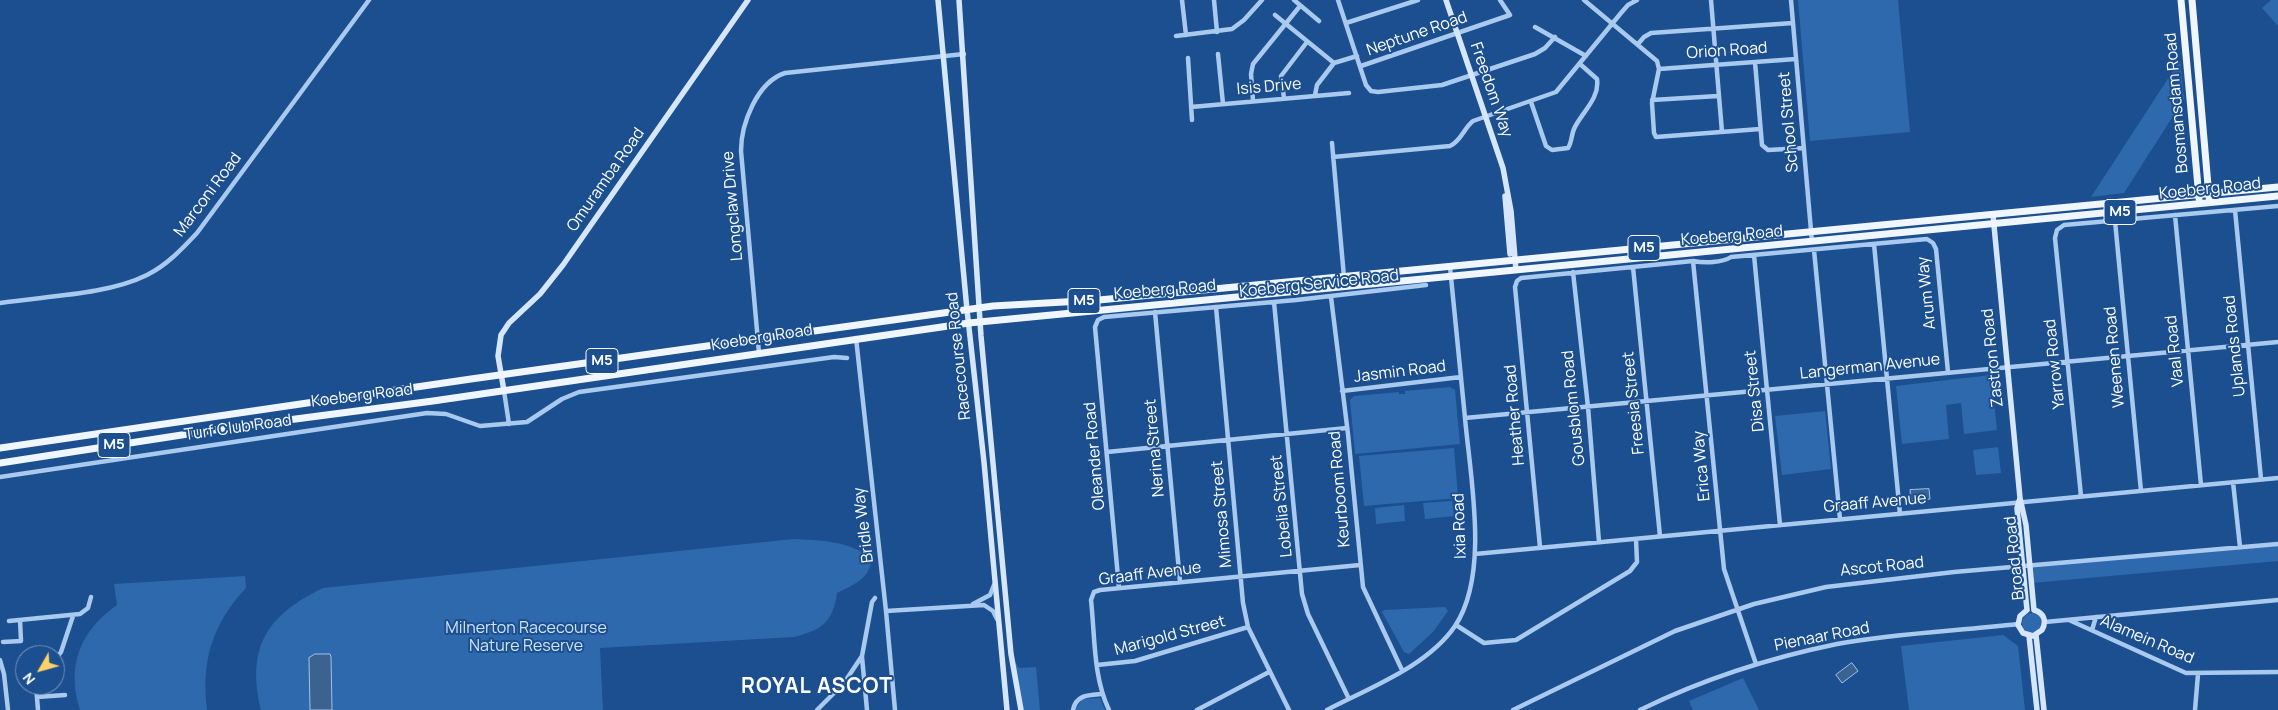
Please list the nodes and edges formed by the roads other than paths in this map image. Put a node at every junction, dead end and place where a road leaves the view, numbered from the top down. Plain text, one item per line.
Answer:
1 (369, 0) edge
2 (748, 0) edge
3 (938, 0) edge
4 (959, 0) edge
5 (1182, 0) edge
6 (1214, 0) edge
7 (1262, 0) edge
8 (1294, 0) edge
9 (1338, 0) edge
10 (1418, 0) edge
11 (1446, 0) edge
12 (1500, 0) edge
13 (1637, 0) edge
14 (1711, 0) edge
15 (1791, 0) edge
16 (2181, 0) edge
17 (2192, 0) edge
18 (1586, 1) edge
19 (1300, 6) junction
20 (1275, 15) dead end
21 (1319, 20) dead end
22 (1346, 23) junction
23 (1793, 23) junction
24 (1286, 24) junction
25 (1612, 24) junction
26 (1535, 27) dead end
27 (1712, 29) junction
28 (1217, 32) junction
29 (1457, 33) junction
30 (1186, 35) junction
31 (1176, 36) dead end
32 (1555, 37) junction
33 (1307, 42) junction
34 (1638, 44) junction
35 (964, 54) junction
36 (1218, 54) dead end
37 (1357, 56) junction
38 (1586, 56) junction
39 (945, 57) junction
40 (1188, 58) dead end
41 (1796, 59) junction
42 (1755, 62) junction
43 (1334, 63) junction
44 (1580, 64) junction
45 (1715, 64) junction
46 (1361, 66) junction
47 (1659, 69) junction
48 (1472, 75) junction
49 (1350, 93) dead end
50 (1315, 96) junction
51 (1718, 96) junction
52 (1284, 98) junction
53 (1652, 100) junction
54 (1254, 101) junction
55 (1531, 102) junction
56 (1223, 104) junction
57 (1191, 107) junction
58 (1485, 116) junction
59 (1192, 120) dead end
60 (1760, 129) junction
61 (1722, 132) junction
62 (1332, 143) dead end
63 (1804, 148) junction
64 (1334, 157) junction
65 (2278, 187) edge
66 (2208, 193) junction
67 (2199, 194) junction
68 (2278, 196) edge
69 (2200, 203) junction
70 (2209, 203) junction
71 (2278, 206) edge
72 (2235, 210) junction
73 (1993, 215) junction
74 (2175, 215) junction
75 (2115, 221) junction
76 (1994, 225) junction
77 (1811, 232) junction
78 (1874, 244) junction
79 (1813, 246) junction
80 (1754, 255) junction
81 (1513, 261) junction
82 (1693, 261) junction
83 (1450, 267) junction
84 (1633, 267) junction
85 (1514, 270) junction
86 (1573, 272) junction
87 (1451, 276) junction
88 (1344, 277) junction
89 (1426, 285) dead end
90 (1331, 297) junction
91 (1274, 302) junction
92 (0, 303) edge
93 (1216, 306) junction
94 (980, 308) junction
95 (967, 310) junction
96 (1154, 312) junction
97 (980, 322) junction
98 (1097, 322) joint
99 (969, 323) junction
100 (856, 338) junction
101 (757, 339) junction
102 (2278, 342) edge
103 (2248, 345) junction
104 (2188, 350) junction
105 (759, 353) junction
106 (2128, 355) junction
107 (847, 358) dead end
108 (2067, 361) junction
109 (2007, 367) junction
110 (1948, 372) junction
111 (501, 375) junction
112 (1461, 377) junction
113 (1887, 378) junction
114 (1826, 384) junction
115 (1768, 390) junction
116 (504, 391) junction
117 (1342, 391) junction
118 (1708, 395) junction
119 (1647, 402) junction
120 (1588, 407) junction
121 (1526, 412) junction
122 (1465, 418) junction
123 (509, 424) junction
124 (1347, 428) junction
125 (1287, 433) junction
126 (1228, 440) junction
127 (1167, 446) junction
128 (0, 448) edge
129 (1107, 452) junction
130 (0, 463) edge
131 (0, 477) edge
132 (2278, 478) edge
133 (2261, 479) junction
134 (2233, 482) junction
135 (2201, 485) junction
136 (2141, 491) junction
137 (2081, 496) junction
138 (2020, 500) junction
139 (1900, 514) junction
140 (1840, 519) junction
141 (1780, 525) junction
142 (1720, 531) junction
143 (1660, 536) junction
144 (1636, 539) junction
145 (1599, 542) junction
146 (2278, 544) edge
147 (1540, 547) junction
148 (2240, 547) junction
149 (1475, 554) junction
150 (1360, 565) junction
151 (2022, 567) junction
152 (2030, 567) junction
153 (1300, 570) junction
154 (1240, 576) junction
155 (1180, 582) junction
156 (994, 585) junction
157 (1119, 588) junction
158 (91, 597) dead end
159 (875, 598) dead end
160 (2278, 600) edge
161 (972, 604) junction
162 (1737, 609) junction
163 (2027, 610) junction
164 (2034, 610) junction
165 (886, 611) junction
166 (73, 616) junction
167 (2096, 617) junction
168 (997, 619) junction
169 (20, 620) junction
170 (2068, 620) junction
171 (9, 621) dead end
172 (2045, 622) junction
173 (2018, 624) junction
174 (1456, 626) junction
175 (1248, 627) junction
176 (2092, 630) junction
177 (2032, 636) junction
178 (3, 642) dead end
179 (63, 645) edge
180 (862, 656) junction
181 (0, 660) edge
182 (1756, 664) junction
183 (1097, 665) junction
184 (1402, 670) junction
185 (851, 672) junction
186 (863, 672) junction
187 (1269, 672) junction
188 (2278, 672) edge
189 (2198, 674) junction
190 (3, 680) edge
191 (1101, 694) junction
192 (65, 695) dead end
193 (37, 697) joint
194 (1349, 698) junction
195 (2036, 701) junction
196 (2043, 701) junction
197 (8, 710) edge
198 (38, 710) edge
199 (817, 710) edge
200 (867, 710) edge
201 (895, 710) edge
202 (1007, 710) edge
203 (1021, 710) edge
204 (1073, 710) edge
205 (1109, 710) edge
206 (1198, 710) edge
207 (1288, 710) edge
208 (1327, 710) edge
209 (1513, 710) edge
210 (1640, 710) edge
211 (2036, 710) edge
212 (2044, 710) edge
213 (2194, 710) edge

1 - 92 street, Marconi Road
2 - 111 main road, Omuramba Road
3 - 39 main road, Racecourse Road
4 - 35 main road, Racecourse Road
5 - 30 street
6 - 28 street
7 - 28 street
8 - 19 street
9 - 22 street
10 - 22 street
11 - 29 main road, Freedom Way
12 - 29 street, Neptune Road
13 - 25 street
14 - 27 street
15 - 23 street, School Street
16 - 67 main road, Bosmansdam Road
17 - 66 main road, Bosmansdam Road
18 - 25 street
19 - 21 street
19 - 24 street
20 - 24 street
22 - 37 street
23 - 27 street
23 - 41 street, School Street
24 - 33 street
24 - 54 street
25 - 34 street
25 - 38 street
26 - 32 street
27 - 34 street
27 - 45 street
28 - 30 street
29 - 46 street, Neptune Road
29 - 48 main road, Freedom Way
30 - 31 street
32 - 38 street
32 - 48 street
33 - 43 street
33 - 52 street
34 - 47 street
35 - 39 street, Longclaw Drive
35 - 94 main road, Racecourse Road
36 - 56 street
37 - 43 street
37 - 46 street
38 - 44 street
39 - 95 main road, Racecourse Road
39 - 101 street, Longclaw Drive
40 - 57 street
41 - 42 street, Orion Road
41 - 63 street, School Street
42 - 45 street, Orion Road
42 - 60 street
43 - 50 street
44 - 55 street
44 - 55 street
45 - 47 street, Orion Road
45 - 51 street
46 - 48 street
47 - 53 street
48 - 58 main road, Freedom Way
49 - 50 street, Isis Drive
50 - 52 street, Isis Drive
51 - 53 street
51 - 61 street
52 - 54 street, Isis Drive
53 - 61 street
54 - 56 street, Isis Drive
55 - 58 street
56 - 57 street, Isis Drive
57 - 59 street
58 - 64 street
58 - 81 main road, Freedom Way
60 - 61 street
60 - 63 street
62 - 64 street
63 - 77 street, School Street
64 - 88 street
65 - 66 main road, Koeberg Road / M5
66 - 67 main road, Koeberg Road / M5
66 - 70 main road, Bosmansdam Road
67 - 69 main road, Bosmansdam Road
67 - 73 main road, Koeberg Road / M5
68 - 70 main road, Koeberg Road / M5
69 - 70 main road, Koeberg Road / M5
69 - 76 main road, Koeberg Road / M5
71 - 72 street
72 - 74 street
72 - 103 street, Uplands Road
73 - 76 main road, Zastron Road
73 - 77 main road, Koeberg Road / M5
74 - 75 street
74 - 104 street, Vaal Road
75 - 106 street, Weenen Road
75 - 108 street, Yarrow Road
76 - 79 main road, Koeberg Road / M5
76 - 109 main road, Zastron Road
77 - 79 street, School Street
77 - 81 main road, Koeberg Road / M5
78 - 79 street
78 - 110 street, Arum Way
78 - 113 street
79 - 80 street
79 - 85 main road, Koeberg Road / M5
79 - 114 street, School Street
80 - 82 street
80 - 115 street, Disa Street
81 - 83 main road, Koeberg Road / M5
81 - 85 main road, Freedom Way
82 - 84 street
82 - 118 street, Erica Way
83 - 87 street, Ixia Road
83 - 88 main road, Koeberg Road / M5
84 - 86 street
84 - 119 street, Freesia Street
85 - 87 main road, Koeberg Road / M5
86 - 120 street, Gousblom Road
86 - 121 street, Heather Road
87 - 97 main road, Koeberg Road / M5
87 - 112 street, Ixia Road
88 - 94 main road, Koeberg Road / M5
89 - 90 street, Koeberg Service Road
90 - 91 street, Koeberg Service Road
90 - 117 street, Keurboom Road
91 - 93 street, Koeberg Service Road
91 - 125 street, Lobelia Street
93 - 96 street, Koeberg Service Road
93 - 126 street, Mimosa Street
94 - 95 main road, Koeberg Road / M5
94 - 97 main road, Racecourse Road
95 - 99 main road, Racecourse Road
95 - 101 main road, Koeberg Road / M5
96 - 98 street, Koeberg Service Road
96 - 127 street, Nerina Street
97 - 99 main road, Koeberg Road / M5
97 - 203 main road, Racecourse Road
98 - 129 street, Oleander Road
99 - 100 main road, Koeberg Road / M5
99 - 156 main road, Racecourse Road
100 - 105 main road, Koeberg Road / M5
100 - 165 street, Bridle Way
101 - 105 street, Longclaw Drive
101 - 111 main road, Koeberg Road / M5
102 - 103 street, Langerman Avenue
103 - 104 street, Langerman Avenue
103 - 133 street, Uplands Road
104 - 106 street, Langerman Avenue
104 - 135 street, Vaal Road
105 - 116 main road, Koeberg Road / M5
106 - 108 street, Langerman Avenue
106 - 136 street, Weenen Road
107 - 123 street, Turf Club Road
108 - 109 street, Langerman Avenue
108 - 137 street, Yarrow Road
109 - 110 street, Langerman Avenue
109 - 138 main road, Zastron Road
110 - 113 street, Langerman Avenue
111 - 116 main road, Omuramba Road
111 - 128 main road, Koeberg Road / M5
112 - 117 street, Jasmin Road
112 - 122 street, Ixia Road
113 - 114 street, Langerman Avenue
113 - 139 street
114 - 115 street, Langerman Avenue
114 - 140 street, School Street
115 - 118 street, Langerman Avenue
115 - 141 street, Disa Street
116 - 123 street
116 - 130 main road, Koeberg Road / M5
117 - 124 street, Keurboom Road
118 - 119 street, Langerman Avenue
118 - 142 street, Erica Way
119 - 120 street, Langerman Avenue
119 - 143 street, Freesia Street
120 - 121 street, Langerman Avenue
120 - 145 street, Gousblom Road
121 - 122 street, Langerman Avenue
121 - 147 street, Heather Road
122 - 149 street, Ixia Road
123 - 131 street, Turf Club Road
124 - 125 street
124 - 150 street, Keurboom Road
125 - 126 street
125 - 153 street, Lobelia Street
126 - 127 street
126 - 154 street, Mimosa Street
127 - 129 street
127 - 155 street, Nerina Street
129 - 157 street, Oleander Road
132 - 133 street, Graaff Avenue
133 - 134 street, Graaff Avenue
134 - 135 street, Graaff Avenue
134 - 148 street
135 - 136 street, Graaff Avenue
136 - 137 street, Graaff Avenue
137 - 138 street, Graaff Avenue
138 - 139 street, Graaff Avenue
138 - 151 main road, Broad Road
138 - 152 main road, Broad Road
139 - 140 street, Graaff Avenue
140 - 141 street, Graaff Avenue
141 - 142 street, Graaff Avenue
142 - 143 street, Graaff Avenue
142 - 162 street, Erica Way
143 - 144 street, Graaff Avenue
144 - 145 street, Graaff Avenue
144 - 174 street
145 - 147 street, Graaff Avenue
146 - 148 street, Ascot Road
147 - 149 street, Graaff Avenue
148 - 152 street, Ascot Road
149 - 174 street, Ixia Road
150 - 153 street, Graaff Avenue
150 - 184 street, Keurboom Road
151 - 152 street, Ascot Road
151 - 162 street, Ascot Road
151 - 163 main road, Broad Road
152 - 164 main road, Broad Road
153 - 154 street, Graaff Avenue
153 - 194 street, Lobelia Street
154 - 155 street, Graaff Avenue
154 - 175 street, Mimosa Street
155 - 157 street, Graaff Avenue
156 - 161 street
156 - 168 main road, Racecourse Road
157 - 183 street, Graaff Avenue
158 - 166 street
159 - 180 street
160 - 167 street
161 - 165 street
161 - 168 street
162 - 182 street, Erica Way
162 - 209 street, Ascot Road
163 - 164 main road
163 - 173 main road, Broad Road
164 - 172 main road, Broad Road
165 - 201 street, Bridle Way
166 - 169 street
166 - 179 street
167 - 170 street
167 - 176 street
168 - 202 main road, Racecourse Road
169 - 171 street
169 - 178 street
170 - 172 street
170 - 176 street, Alamein Road
172 - 177 main road
173 - 177 main road, Broad Road
173 - 182 street, Pienaar Road
174 - 184 street, Ixia Road
175 - 183 street, Marigold Street
175 - 187 street, Mimosa Street
176 - 189 street, Alamein Road
177 - 195 main road
177 - 196 main road
180 - 185 street
180 - 186 street
181 - 190 street
182 - 210 street, Pienaar Road
183 - 191 street
184 - 194 street, Ixia Road
185 - 186 street
185 - 199 street
186 - 200 street
187 - 206 street
187 - 207 street, Mimosa Street
188 - 189 street, Alamein Road
189 - 213 street
190 - 197 street
191 - 204 street
191 - 205 street
192 - 193 street
193 - 198 street
194 - 208 street, Ixia Road
195 - 196 main road
195 - 211 main road
196 - 212 main road

